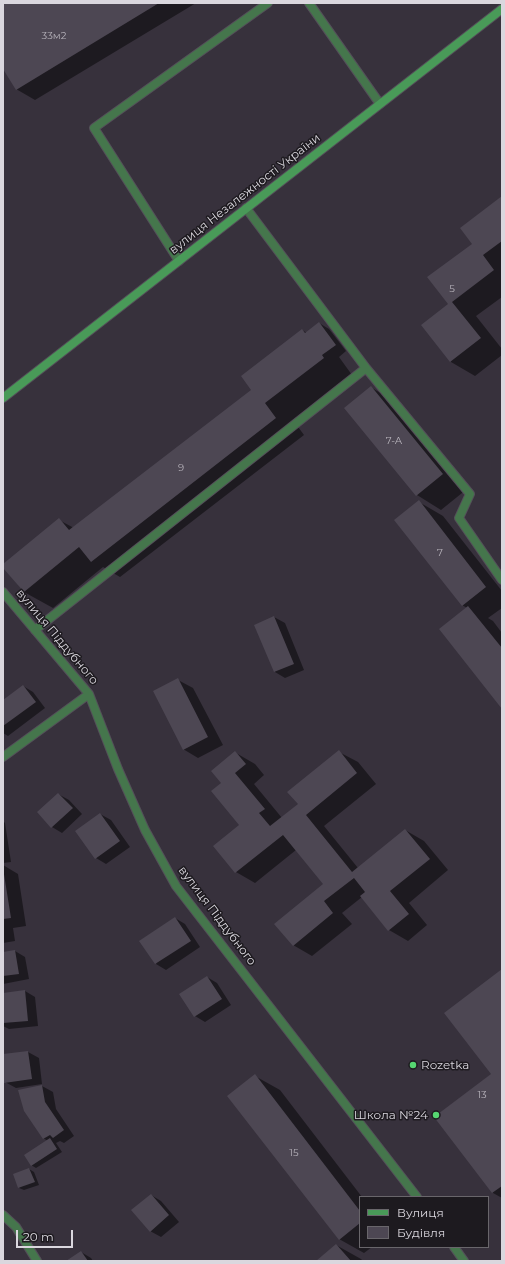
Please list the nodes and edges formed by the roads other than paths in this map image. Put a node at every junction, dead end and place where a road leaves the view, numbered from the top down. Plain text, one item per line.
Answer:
1 (268, 3) edge
2 (309, 3) edge
3 (502, 9) edge
4 (380, 104) junction
5 (246, 208) junction
6 (179, 261) junction
7 (366, 368) junction
8 (3, 398) edge
9 (502, 580) edge
10 (3, 592) edge
11 (35, 630) junction
12 (89, 694) junction
13 (3, 757) edge
14 (416, 1196) edge
15 (3, 1216) edge
16 (455, 1248) edge
17 (37, 1261) edge
18 (464, 1261) edge

1 - 6 street
2 - 4 street
3 - 4 main road, вулиця Незалежності України
4 - 5 main road, вулиця Незалежності України
5 - 6 main road, вулиця Незалежності України
5 - 7 street
6 - 8 main road, вулиця Незалежності України
7 - 9 street
7 - 11 street
10 - 11 street, вулиця Піддубного
11 - 12 street, вулиця Піддубного
12 - 13 street
12 - 14 street, вулиця Піддубного
15 - 17 street
16 - 18 street

